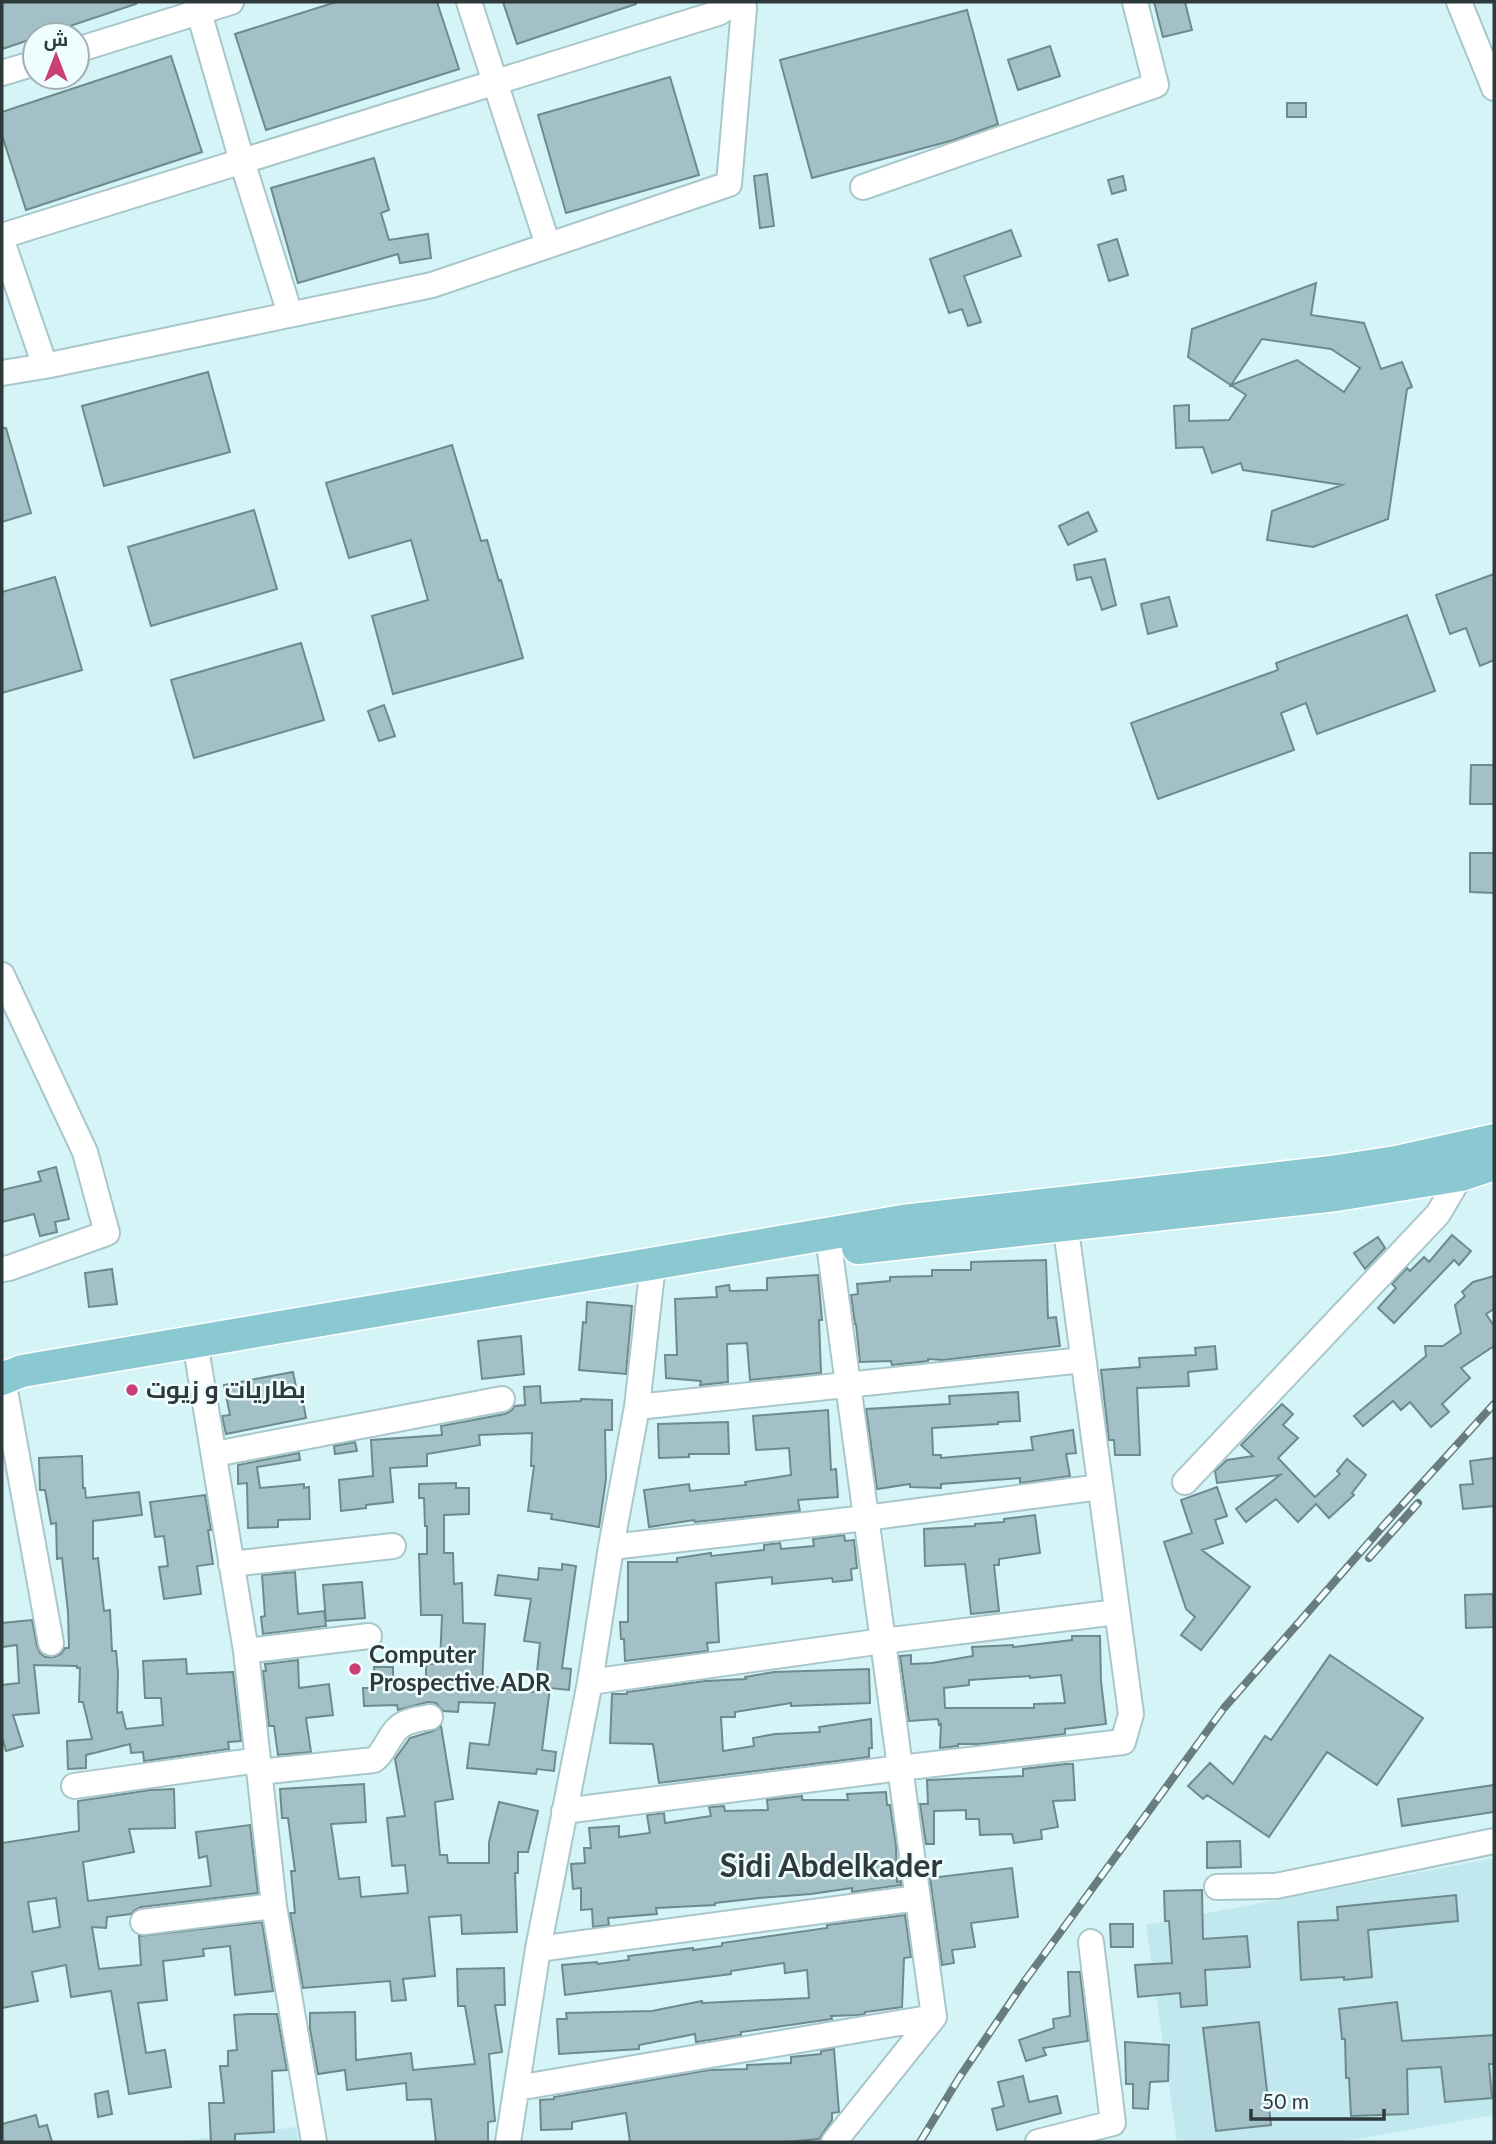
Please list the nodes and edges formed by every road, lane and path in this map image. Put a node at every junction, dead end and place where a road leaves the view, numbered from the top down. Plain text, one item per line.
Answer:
1 (231, 2) edge
2 (469, 2) edge
3 (739, 2) edge
4 (1135, 2) edge
5 (1459, 2) edge
6 (198, 7) edge
7 (91, 45) edge
8 (21, 67) edge
9 (2, 73) edge
10 (495, 82) junction
11 (1494, 88) edge
12 (242, 161) junction
13 (863, 187) dead end
14 (2, 239) edge
15 (548, 245) junction
16 (290, 314) junction
17 (45, 366) junction
18 (2, 373) edge
19 (2, 975) edge
20 (1494, 1140) edge
21 (1494, 1164) edge
22 (1461, 1175) junction
23 (1064, 1214) junction
24 (830, 1252) junction
25 (2, 1269) edge
26 (652, 1273) junction
27 (197, 1352) junction
28 (1083, 1360) junction
29 (848, 1386) junction
30 (3, 1391) edge
31 (502, 1399) dead end
32 (637, 1407) junction
33 (215, 1454) junction
34 (1185, 1482) dead end
35 (1100, 1487) junction
36 (866, 1518) junction
37 (393, 1546) dead end
38 (611, 1547) junction
39 (231, 1564) junction
40 (1117, 1612) junction
41 (369, 1636) dead end
42 (883, 1641) junction
43 (51, 1643) dead end
44 (246, 1651) junction
45 (590, 1682) junction
46 (430, 1717) dead end
47 (258, 1766) junction
48 (900, 1768) junction
49 (74, 1786) dead end
50 (564, 1811) junction
51 (1494, 1841) edge
52 (1217, 1887) dead end
53 (918, 1898) junction
54 (274, 1906) junction
55 (143, 1922) dead end
56 (1091, 1942) dead end
57 (538, 1949) junction
58 (934, 2017) junction
59 (517, 2088) junction
60 (314, 2142) edge
61 (508, 2142) edge
62 (834, 2142) edge
63 (1038, 2142) edge

1 - 6 street
2 - 10 street
3 - 10 street
3 - 15 street
4 - 13 street
5 - 11 street
6 - 7 street
6 - 12 street
8 - 9 street
10 - 12 street
10 - 15 street
12 - 14 street
12 - 16 street
14 - 17 street
15 - 16 street
16 - 17 street
17 - 18 street
19 - 25 street
20 - 23 main road
21 - 22 main road
22 - 23 main road
22 - 34 street
23 - 24 main road
23 - 26 main road
23 - 28 street
24 - 26 main road
24 - 29 street
26 - 27 main road
26 - 32 street
27 - 30 main road
27 - 33 street
28 - 29 street
28 - 35 street
29 - 32 street
29 - 36 street
30 - 43 street
31 - 33 street
32 - 38 street
33 - 39 street
35 - 36 street
35 - 40 street
36 - 38 street
36 - 42 street
37 - 39 street
38 - 45 street
39 - 44 street
40 - 42 street
40 - 48 street
41 - 44 street
42 - 45 street
42 - 48 street
44 - 47 street
45 - 50 street
46 - 47 street
47 - 49 street
47 - 54 street
48 - 50 street
48 - 53 street
50 - 57 street
51 - 52 street
53 - 57 street
53 - 58 street
54 - 55 street
54 - 60 street
56 - 63 street
57 - 59 street
58 - 59 street
58 - 62 street
59 - 61 street

